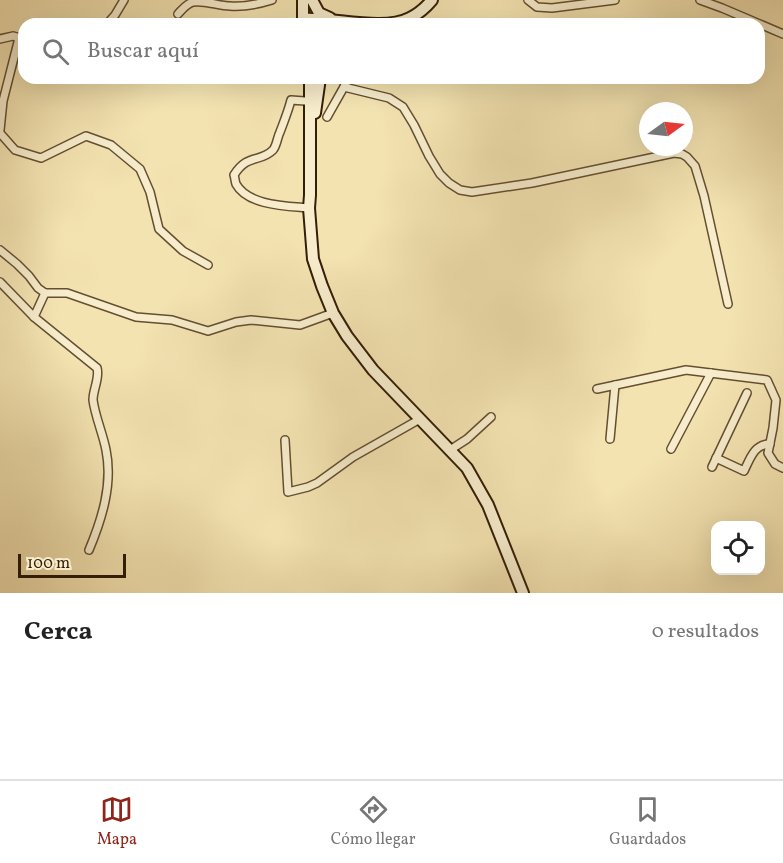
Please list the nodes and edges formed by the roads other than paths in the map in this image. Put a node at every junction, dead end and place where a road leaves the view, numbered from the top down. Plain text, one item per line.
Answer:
1 (124, 0) edge
2 (272, 0) edge
3 (303, 0) edge
4 (311, 0) edge
5 (432, 0) edge
6 (528, 0) edge
7 (615, 0) edge
8 (700, 0) edge
9 (178, 14) dead end
10 (112, 18) edge
11 (306, 18) edge
12 (307, 18) edge
13 (329, 18) edge
14 (410, 18) edge
15 (745, 18) edge
16 (765, 26) edge
17 (783, 34) edge
18 (18, 37) edge
19 (0, 39) edge
20 (18, 48) edge
21 (304, 84) edge
22 (310, 84) edge
23 (319, 84) edge
24 (346, 84) edge
25 (344, 87) junction
26 (305, 101) junction
27 (327, 117) dead end
28 (0, 132) edge
29 (310, 158) junction
30 (309, 208) junction
31 (0, 250) edge
32 (208, 265) dead end
33 (0, 282) edge
34 (45, 293) junction
35 (728, 304) dead end
36 (333, 313) junction
37 (34, 317) junction
38 (711, 373) junction
39 (615, 385) junction
40 (597, 389) dead end
41 (747, 393) dead end
42 (491, 417) dead end
43 (420, 419) junction
44 (610, 439) dead end
45 (285, 440) dead end
46 (770, 444) junction
47 (671, 448) dead end
48 (450, 450) junction
49 (716, 458) junction
50 (712, 467) dead end
51 (783, 468) edge
52 (89, 550) dead end
53 (524, 593) edge

1 - 10 street
2 - 9 street
3 - 11 main road
4 - 12 main road
4 - 13 main road
5 - 14 main road
6 - 7 street
8 - 15 street
16 - 17 street
18 - 19 street
20 - 28 street
21 - 26 main road
22 - 29 main road
23 - 29 main road
24 - 25 street
25 - 27 street
25 - 35 street
26 - 30 main road
26 - 30 street
28 - 32 street
29 - 30 main road
30 - 36 main road
31 - 34 street
33 - 37 street
34 - 36 street
34 - 37 street
36 - 43 main road
37 - 52 street
38 - 39 street
38 - 46 street
38 - 47 street
39 - 40 street
39 - 44 street
41 - 49 street
42 - 48 street
43 - 45 street
43 - 48 main road
46 - 49 street
46 - 51 street
48 - 53 main road
49 - 50 street

